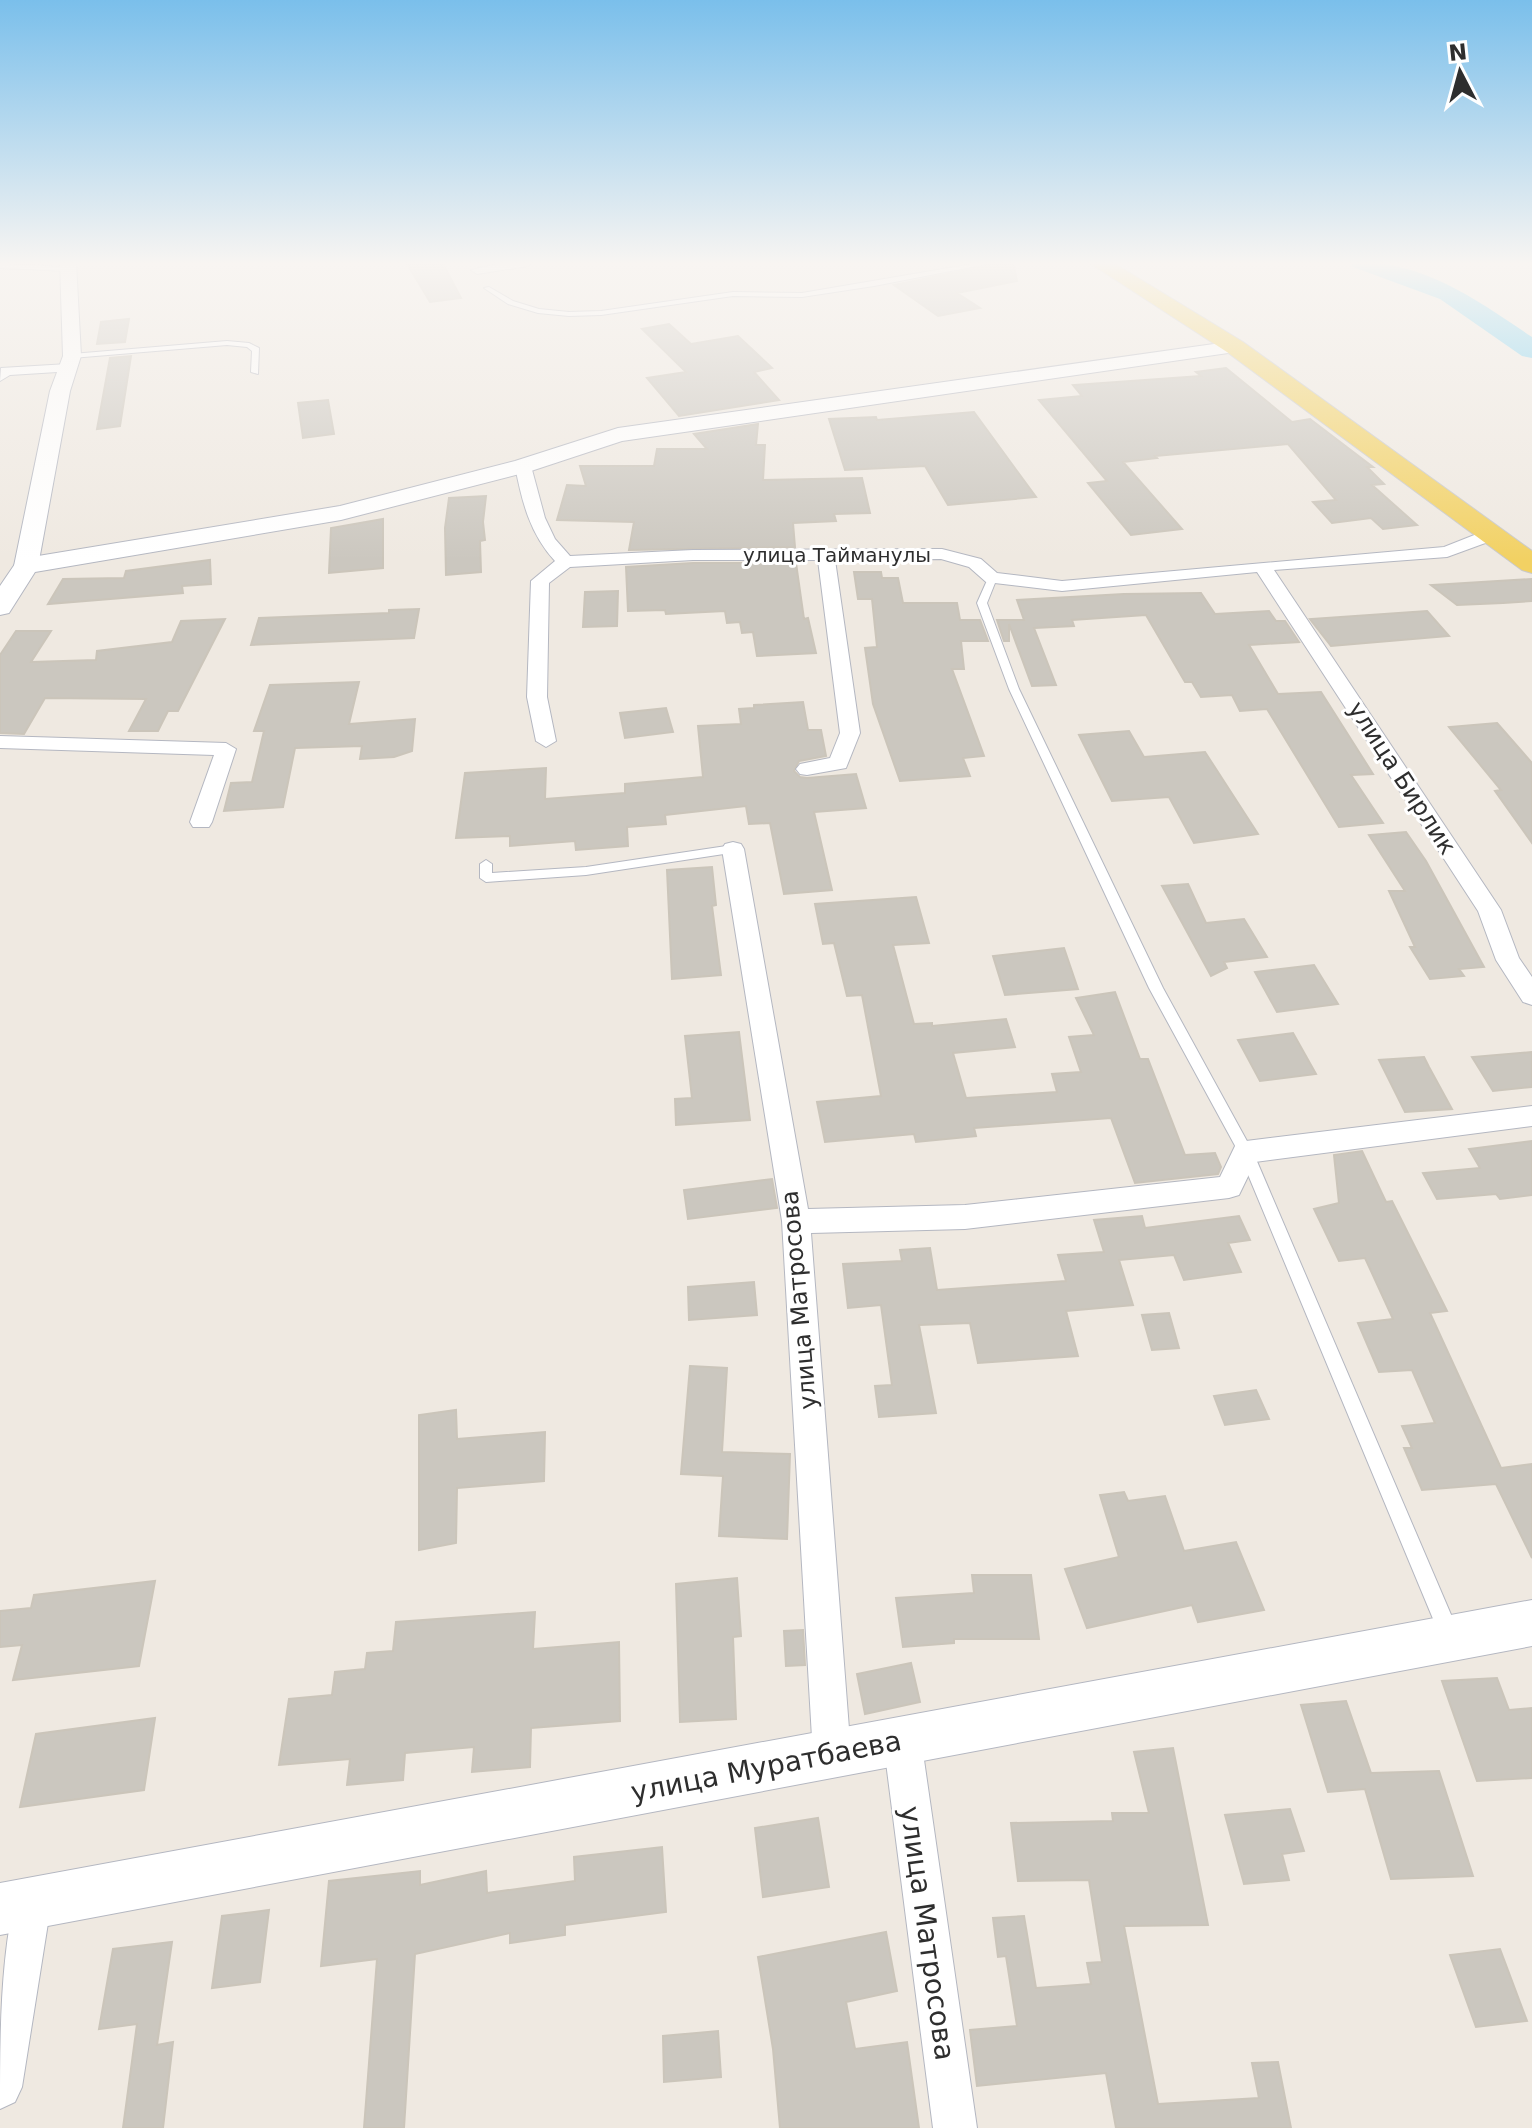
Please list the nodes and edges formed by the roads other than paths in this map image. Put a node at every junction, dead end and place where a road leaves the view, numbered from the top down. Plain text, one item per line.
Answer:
1 (76, 361) edge
2 (255, 361) edge
3 (1130, 361) edge
4 (1255, 361) edge
5 (70, 362) junction
6 (255, 372) dead end
7 (2, 373) edge
8 (523, 466) junction
9 (1493, 534) junction
10 (826, 556) junction
11 (565, 562) junction
12 (1532, 564) edge
13 (26, 566) junction
14 (1262, 566) junction
15 (992, 578) junction
16 (1, 603) edge
17 (546, 741) dead end
18 (0, 742) edge
19 (807, 769) dead end
20 (201, 822) dead end
21 (733, 849) joint
22 (486, 864) dead end
23 (1532, 996) edge
24 (1532, 1116) edge
25 (1246, 1152) junction
26 (796, 1221) junction
27 (1532, 1623) edge
28 (1451, 1639) junction
29 (902, 1739) junction
30 (832, 1755) junction
31 (16, 1907) edge
32 (0, 2087) edge
33 (955, 2128) edge

1 - 5 lane
2 - 6 lane
3 - 8 main road
4 - 9 main road
5 - 7 street
5 - 13 street
8 - 11 street
8 - 13 main road
9 - 12 main road
9 - 14 street, улица Тайманулы
10 - 11 street, улица Тайманулы
10 - 15 street, улица Тайманулы
10 - 19 street
11 - 17 street
13 - 16 main road
14 - 15 street, улица Тайманулы
14 - 23 street, улица Бирлик
15 - 25 lane
18 - 20 street
21 - 22 lane
21 - 26 street, улица Матросова
24 - 25 street
25 - 26 street
25 - 28 lane
26 - 30 street, улица Матросова
27 - 28 street, улица Муратбаева
28 - 29 street, улица Муратбаева
29 - 30 street, улица Муратбаева
29 - 33 street, улица Матросова
30 - 31 street, улица Муратбаева
31 - 32 street

